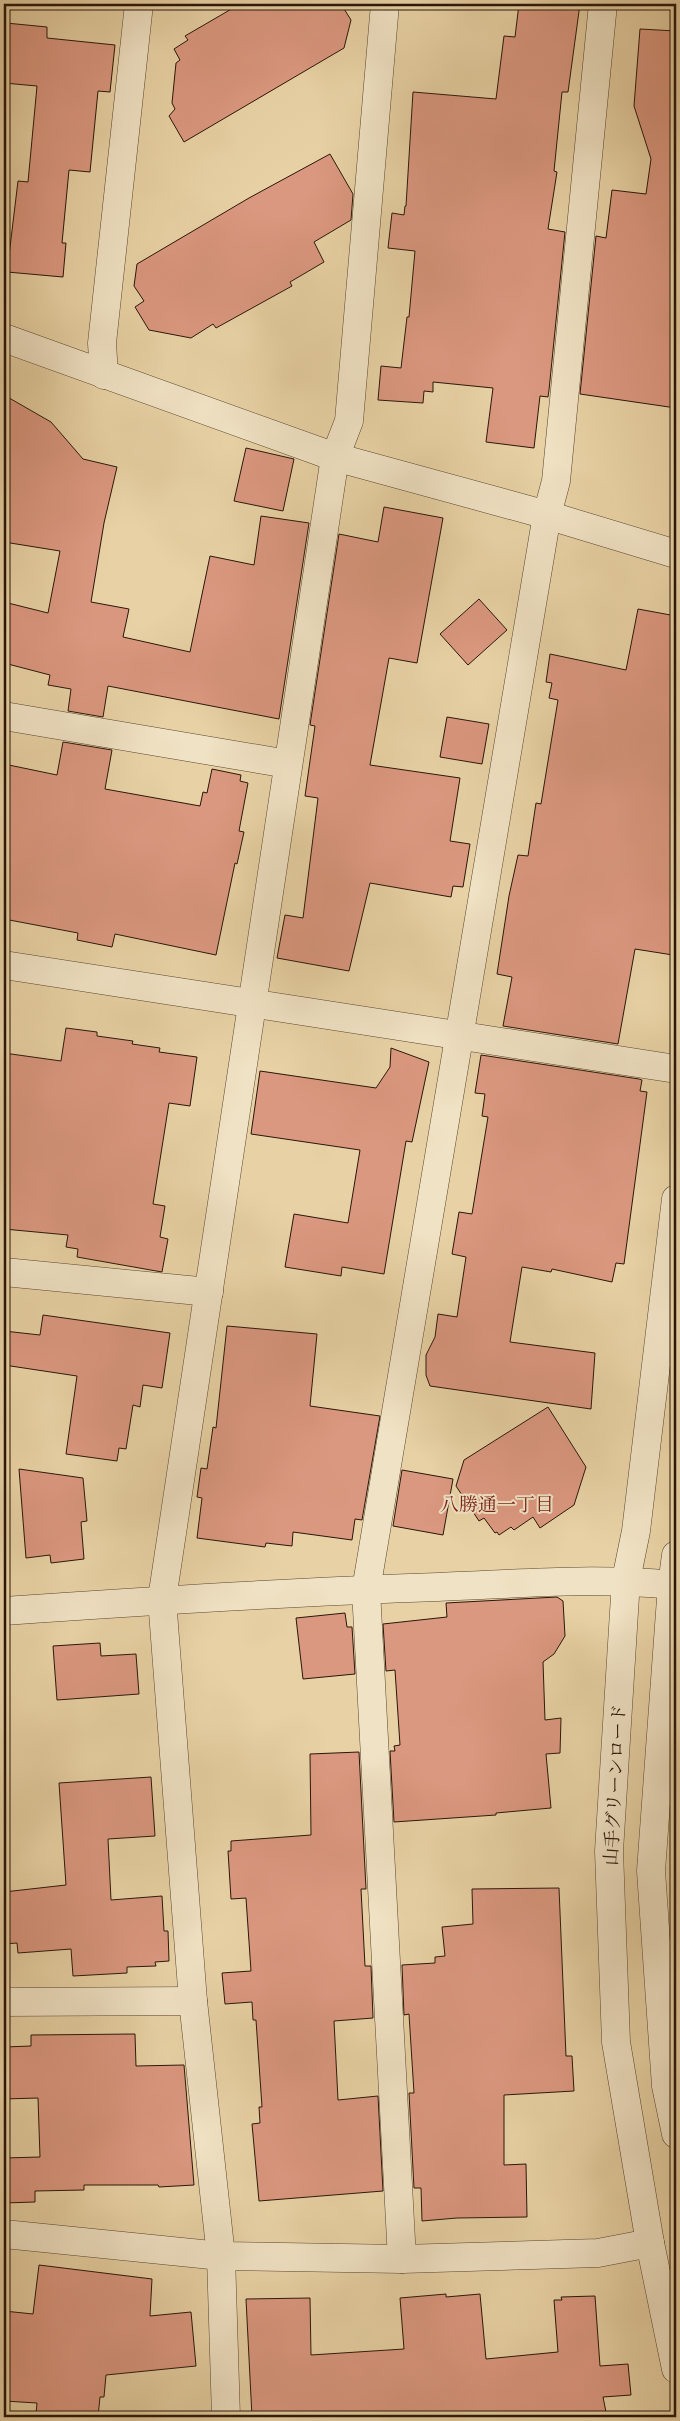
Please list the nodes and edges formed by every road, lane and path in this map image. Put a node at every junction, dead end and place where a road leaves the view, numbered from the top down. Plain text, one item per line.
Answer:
1 (139, 4) edge
2 (385, 4) edge
3 (603, 4) edge
4 (4, 338) edge
5 (104, 375) junction
6 (335, 457) junction
7 (547, 515) junction
8 (676, 554) edge
9 (4, 716) edge
10 (288, 764) junction
11 (4, 965) edge
12 (252, 1004) junction
13 (459, 1036) junction
14 (676, 1069) edge
15 (676, 1199) edge
16 (4, 1272) edge
17 (208, 1292) junction
18 (676, 1555) edge
19 (626, 1580) junction
20 (672, 1584) junction
21 (366, 1590) junction
22 (162, 1600) junction
23 (4, 1611) edge
24 (4, 2002) edge
25 (192, 2002) junction
26 (676, 2134) edge
27 (4, 2234) edge
28 (650, 2243) junction
29 (221, 2256) junction
30 (402, 2259) junction
31 (676, 2369) edge
32 (226, 2417) edge

1 - 5 street
2 - 6 street
3 - 7 street
4 - 5 street
5 - 6 street
6 - 7 street
6 - 10 street
7 - 8 street
7 - 13 street
9 - 10 street
10 - 12 street
11 - 12 street
12 - 13 street
12 - 17 street
13 - 14 street
13 - 21 street
15 - 19 street, 山手グリーンロード
16 - 17 street
17 - 22 street
18 - 20 street
19 - 20 street
19 - 21 street
19 - 28 street, 山手グリーンロード
20 - 26 street
21 - 22 street
21 - 30 street
22 - 23 street
22 - 25 street
24 - 25 street
25 - 29 street
27 - 29 street
28 - 30 street
28 - 31 street, 山手グリーンロード
29 - 30 street
29 - 32 street

